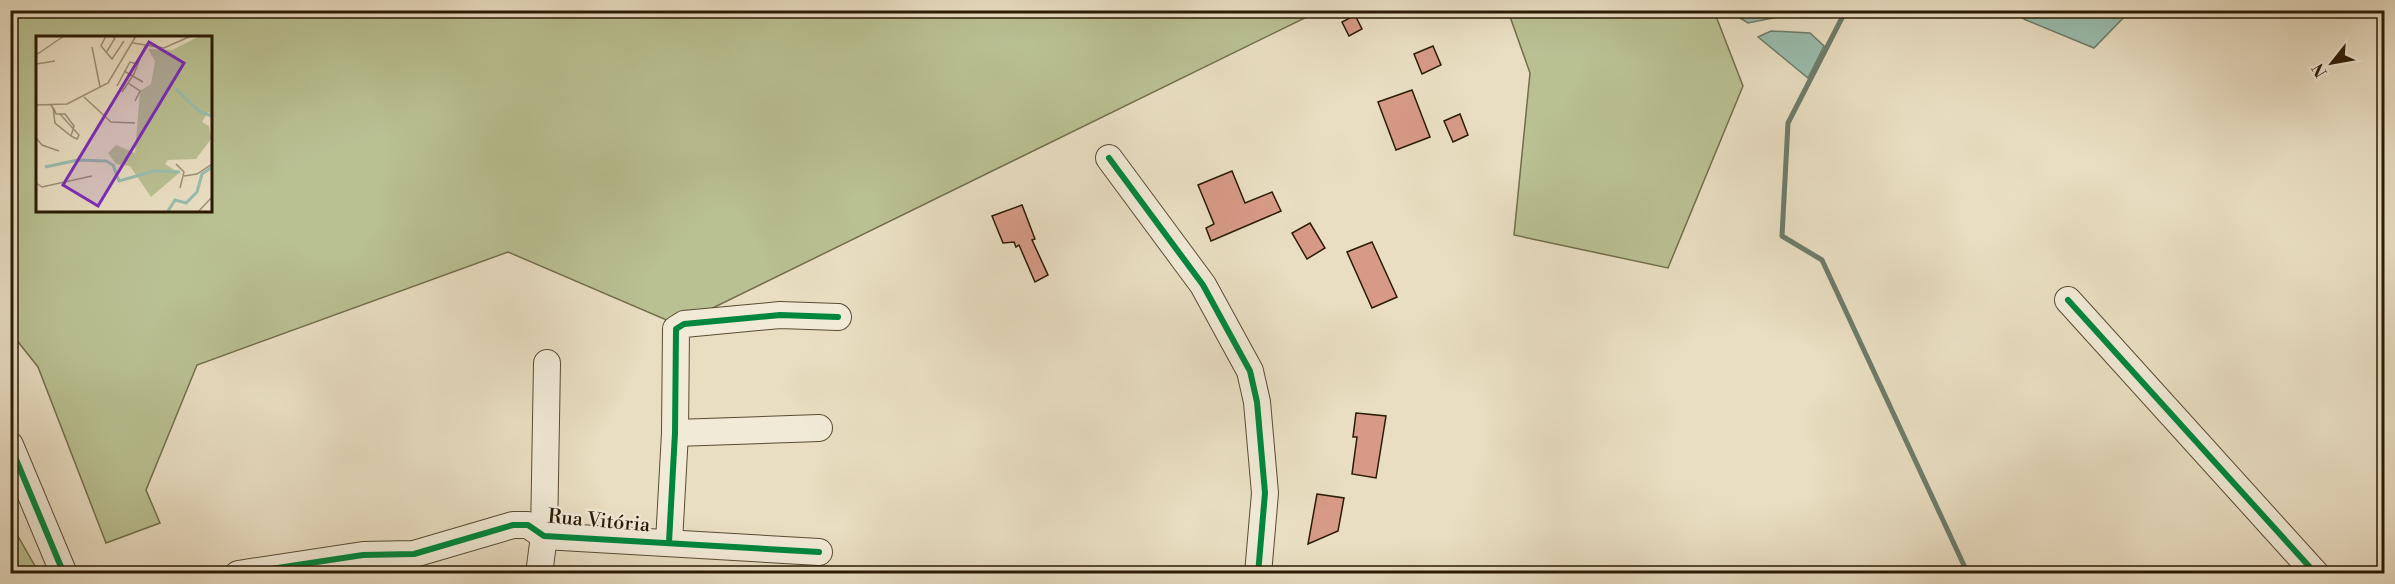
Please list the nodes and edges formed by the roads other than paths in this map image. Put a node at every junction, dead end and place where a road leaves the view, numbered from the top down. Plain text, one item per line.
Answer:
1 (1109, 158) dead end
2 (2068, 300) dead end
3 (838, 317) dead end
4 (556, 364) dead end
5 (819, 428) dead end
6 (675, 433) junction
7 (10, 445) edge
8 (552, 536) junction
9 (669, 542) junction
10 (819, 552) dead end
11 (364, 564) edge
12 (64, 573) edge
13 (238, 573) edge
14 (539, 573) edge
15 (1258, 573) edge
16 (2316, 573) edge

1 - 15 street
2 - 16 street
3 - 6 street
4 - 8 street
5 - 6 street
6 - 9 street
7 - 12 street
8 - 9 street, Rua Vitória
8 - 11 street, Rua Vitória
8 - 14 street
9 - 10 street, Rua Vitória
11 - 13 street, Rua Vitória

